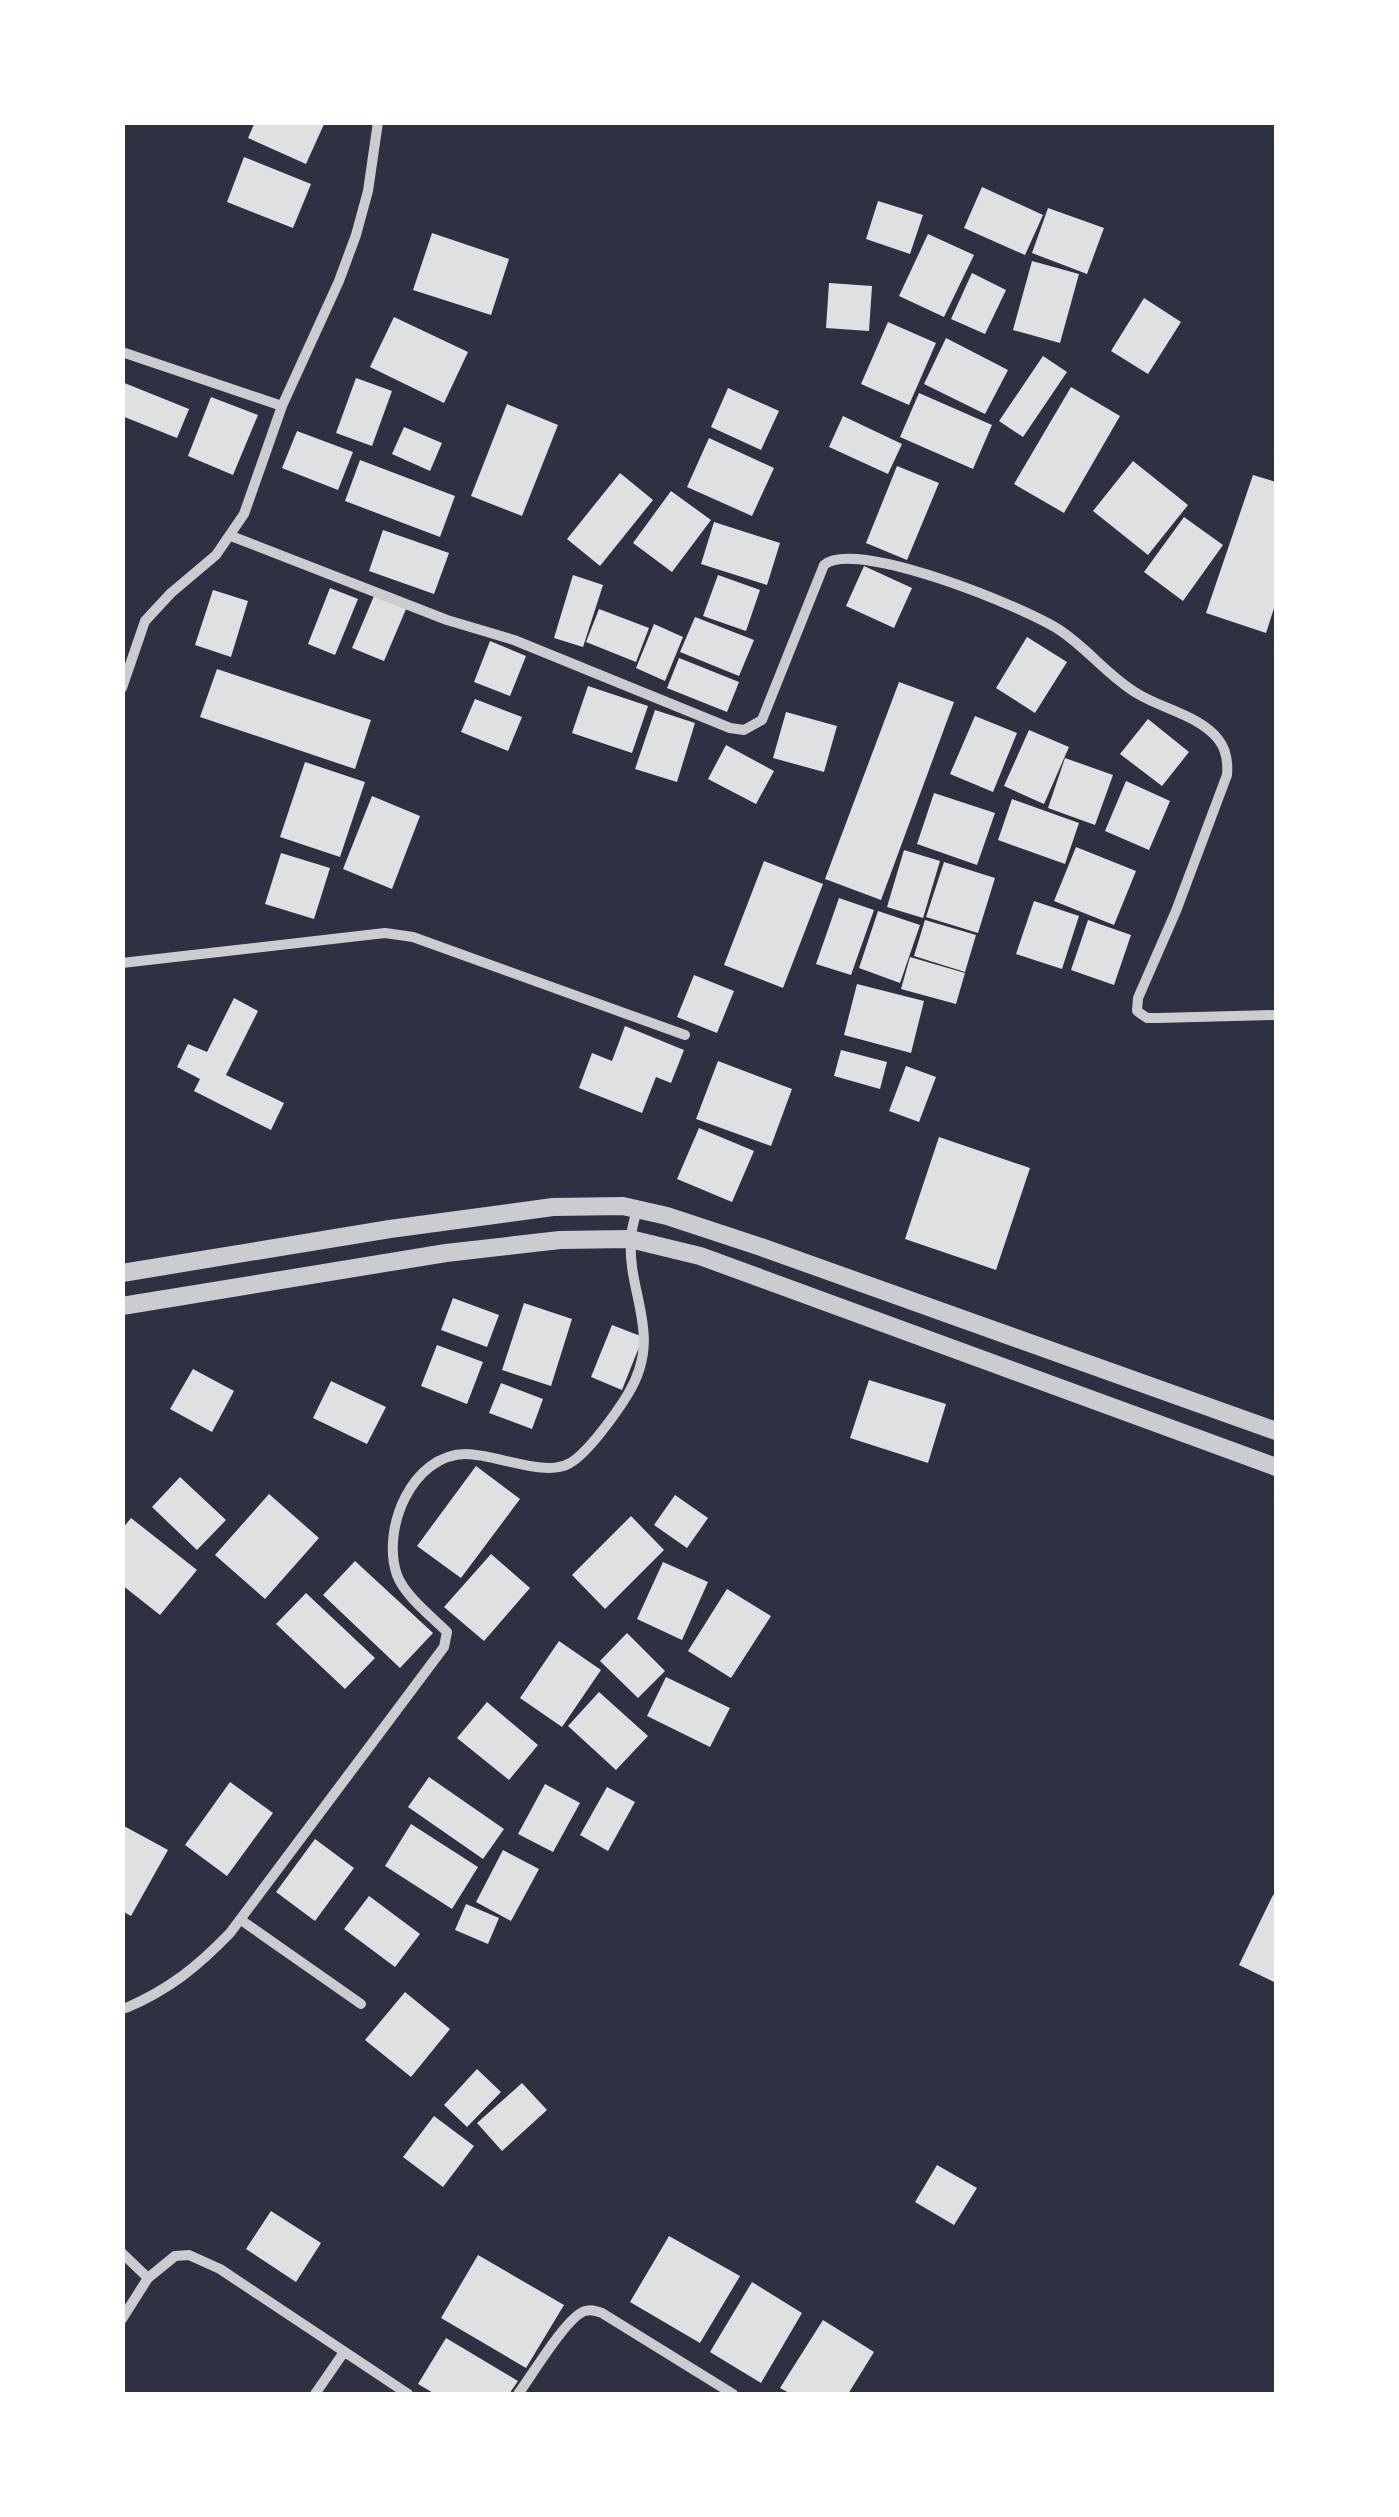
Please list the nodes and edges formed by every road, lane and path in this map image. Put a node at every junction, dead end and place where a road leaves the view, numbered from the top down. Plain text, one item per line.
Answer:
1 (378, 122) edge
2 (122, 352) edge
3 (282, 406) junction
4 (230, 536) junction
5 (122, 688) edge
6 (122, 963) edge
7 (1276, 1015) edge
8 (685, 1035) dead end
9 (637, 1209) junction
10 (630, 1239) junction
11 (122, 1273) edge
12 (122, 1306) edge
13 (1276, 1430) edge
14 (1276, 1467) edge
15 (240, 1920) junction
16 (361, 2004) dead end
17 (124, 2008) edge
18 (122, 2254) edge
19 (148, 2278) junction
20 (122, 2319) edge
21 (344, 2352) junction
22 (315, 2394) edge
23 (408, 2394) edge
24 (518, 2394) edge
25 (733, 2394) edge

1 - 3 street
2 - 3 street
3 - 4 street
4 - 5 street
4 - 7 street
6 - 8 street
9 - 10 street
9 - 11 street
9 - 13 street
10 - 12 street
10 - 14 street
10 - 15 street
15 - 16 street
15 - 17 street
18 - 19 street
19 - 20 street
19 - 21 street
21 - 22 street
21 - 23 street
24 - 25 street

